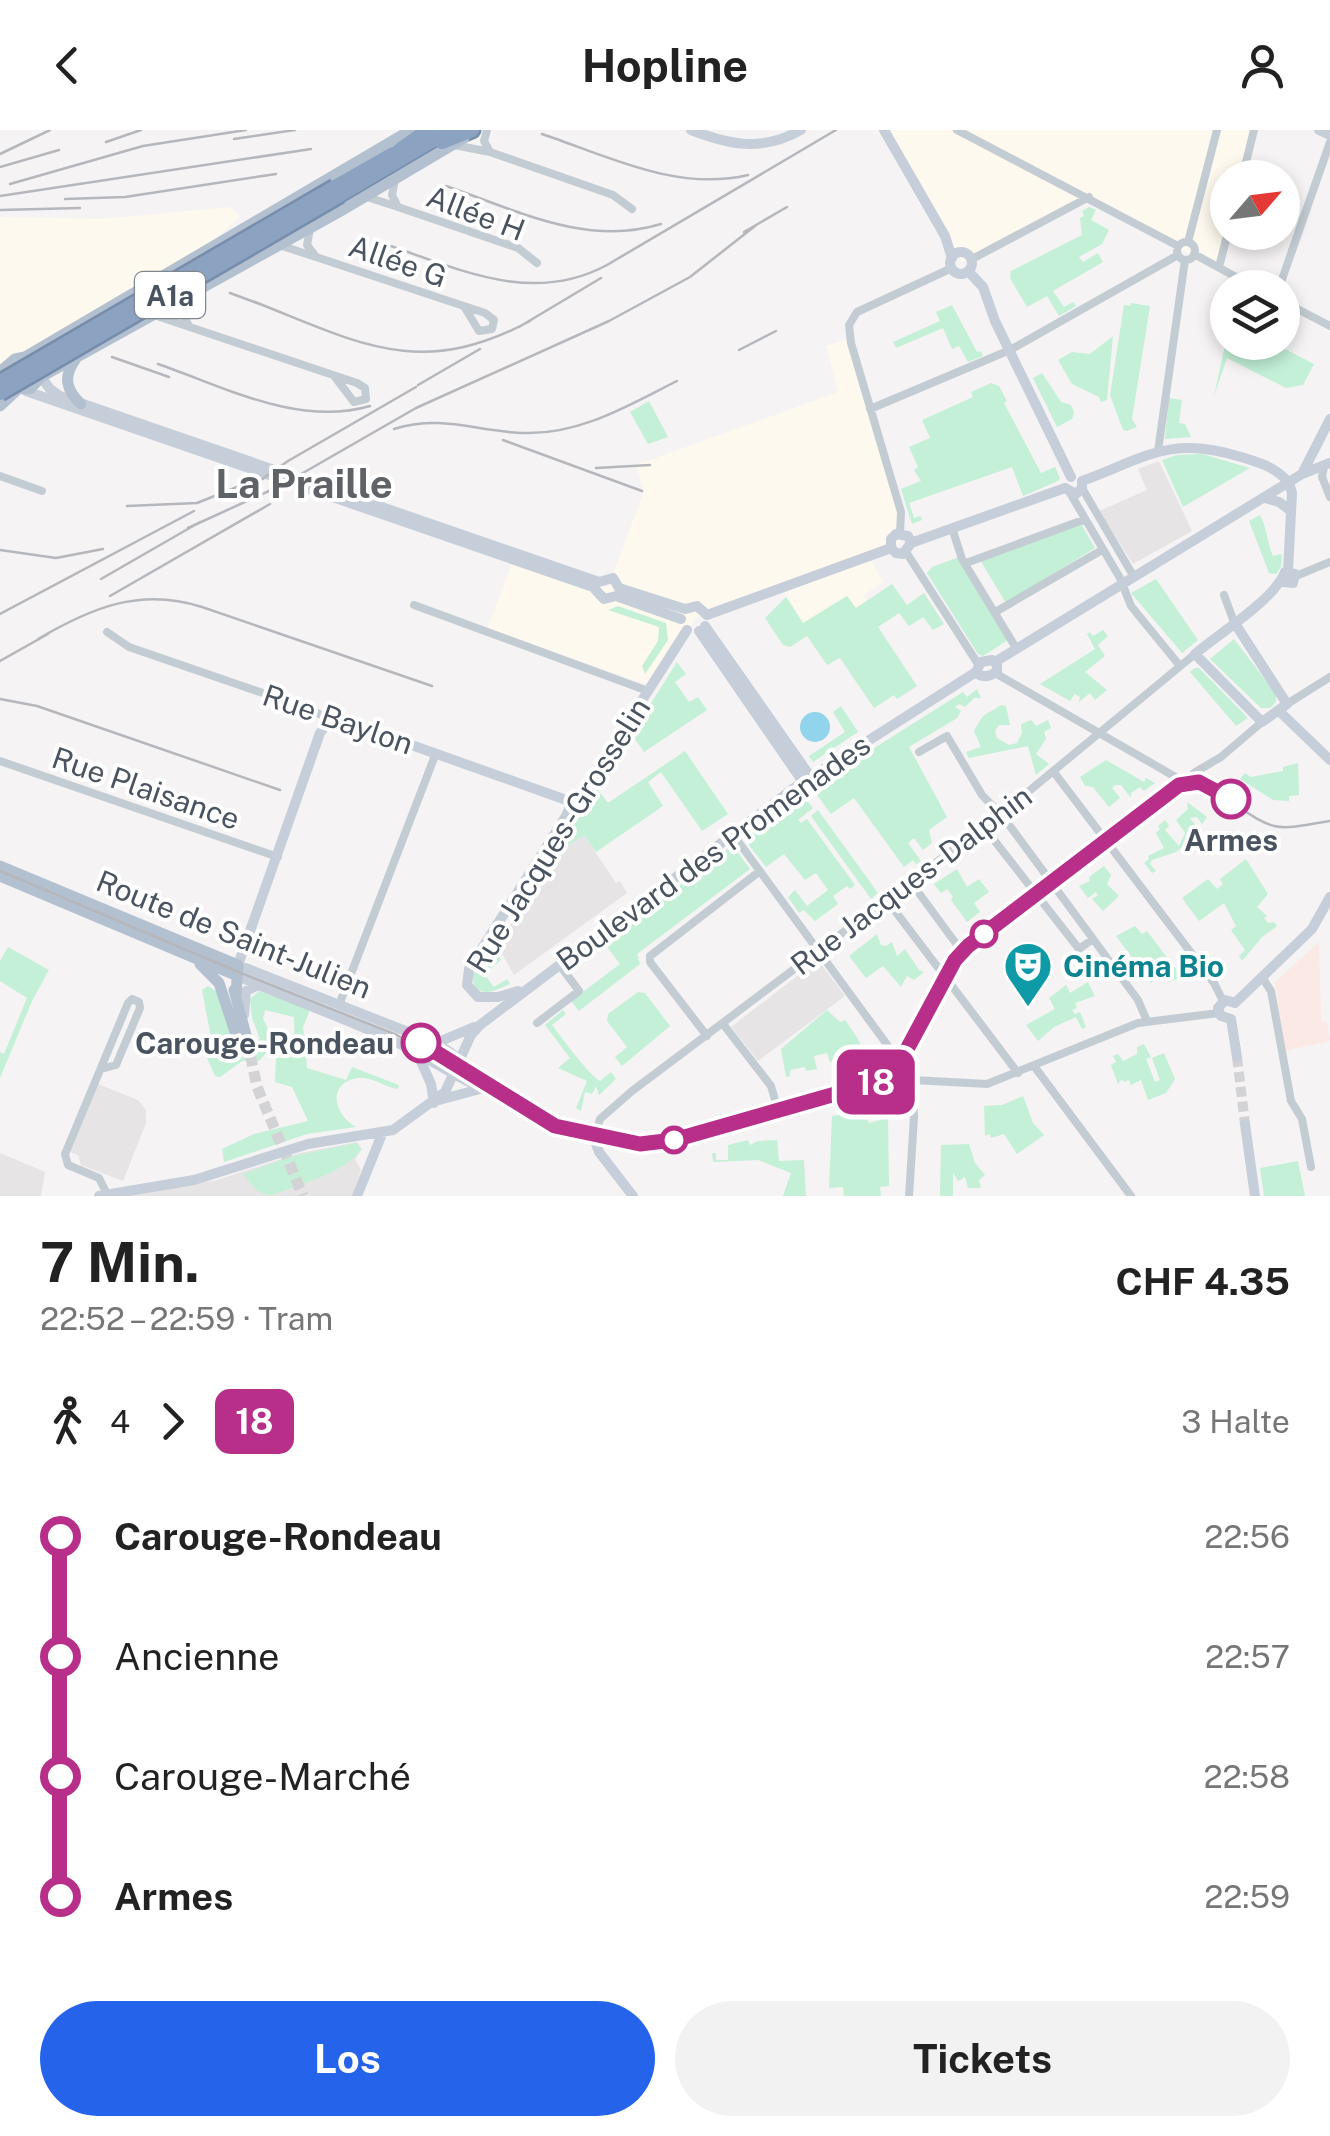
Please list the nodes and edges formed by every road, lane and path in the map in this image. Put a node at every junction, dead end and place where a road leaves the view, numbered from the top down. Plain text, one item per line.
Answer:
1 (411, 130) edge
2 (428, 130) edge
3 (437, 130) edge
4 (474, 130) edge
5 (486, 130) edge
6 (690, 130) edge
7 (801, 130) edge
8 (884, 130) edge
9 (957, 130) edge
10 (1217, 130) edge
11 (1254, 130) edge
12 (1318, 130) edge
13 (452, 138) edge
14 (1330, 138) edge
15 (405, 152) junction
16 (490, 152) junction
17 (1246, 160) edge
18 (395, 179) junction
19 (338, 191) junction
20 (364, 196) junction
21 (1089, 198) junction
22 (398, 207) junction
23 (632, 209) dead end
24 (311, 227) junction
25 (236, 232) junction
26 (946, 236) junction
27 (1188, 242) junction
28 (279, 245) junction
29 (1223, 250) edge
30 (1184, 254) junction
31 (968, 255) junction
32 (316, 257) junction
33 (255, 259) junction
34 (536, 263) dead end
35 (952, 263) junction
36 (182, 265) junction
37 (1219, 267) junction
38 (1224, 270) edge
39 (1285, 270) edge
40 (968, 272) junction
41 (189, 296) junction
42 (465, 308) dead end
43 (1300, 311) edge
44 (154, 315) junction
45 (189, 326) junction
46 (1330, 326) edge
47 (1010, 350) junction
48 (25, 357) junction
49 (75, 360) junction
50 (2, 373) edge
51 (41, 377) junction
52 (336, 377) dead end
53 (22, 390) junction
54 (0, 394) edge
55 (81, 404) junction
56 (0, 406) edge
57 (870, 409) junction
58 (1330, 419) edge
59 (1158, 451) junction
60 (1327, 464) edge
61 (1302, 474) junction
62 (0, 476) edge
63 (1289, 483) junction
64 (1074, 485) junction
65 (42, 492) dead end
66 (1330, 496) edge
67 (1265, 498) junction
68 (1291, 511) junction
69 (1083, 520) junction
70 (952, 528) junction
71 (900, 533) junction
72 (891, 548) junction
73 (909, 548) junction
74 (1102, 550) junction
75 (1330, 562) edge
76 (966, 563) junction
77 (1289, 576) junction
78 (1134, 577) junction
79 (1123, 584) junction
80 (598, 585) junction
81 (618, 592) junction
82 (1224, 595) dead end
83 (414, 605) dead end
84 (997, 611) junction
85 (694, 621) junction
86 (1234, 622) junction
87 (107, 632) dead end
88 (1016, 648) junction
89 (1196, 654) junction
90 (1180, 666) junction
91 (995, 667) junction
92 (977, 668) junction
93 (660, 671) junction
94 (1330, 677) edge
95 (634, 684) junction
96 (648, 691) junction
97 (1283, 707) junction
98 (330, 720) junction
99 (1262, 722) junction
100 (1099, 732) junction
101 (920, 752) dead end
102 (436, 753) junction
103 (1330, 760) edge
104 (0, 761) edge
105 (1052, 770) junction
106 (807, 779) junction
107 (1186, 783) junction
108 (572, 802) junction
109 (1000, 814) junction
110 (984, 826) junction
111 (732, 833) junction
112 (1107, 843) junction
113 (278, 857) junction
114 (0, 866) edge
115 (760, 871) junction
116 (0, 876) edge
117 (910, 880) junction
118 (1052, 884) junction
119 (1037, 896) junction
120 (1330, 897) edge
121 (886, 900) junction
122 (1093, 939) junction
123 (818, 950) junction
124 (963, 953) junction
125 (188, 956) junction
126 (559, 964) junction
127 (233, 972) junction
128 (947, 978) junction
129 (1262, 978) junction
130 (259, 985) junction
131 (526, 989) junction
132 (230, 995) junction
133 (1229, 1002) junction
134 (339, 1005) junction
135 (1219, 1013) junction
136 (1231, 1019) junction
137 (1148, 1021) junction
138 (536, 1023) dead end
139 (723, 1024) junction
140 (480, 1025) junction
141 (243, 1036) joint
142 (707, 1036) junction
143 (436, 1042) junction
144 (415, 1052) junction
145 (462, 1054) junction
146 (1237, 1057) tunnel mouth
147 (902, 1063) junction
148 (1034, 1066) junction
149 (101, 1070) junction
150 (1018, 1073) junction
151 (454, 1075) junction
152 (913, 1080) junction
153 (480, 1089) junction
154 (498, 1094) junction
155 (436, 1102) junction
156 (778, 1110) junction
157 (1245, 1124) tunnel mouth
158 (382, 1134) junction
159 (594, 1138) junction
160 (1310, 1166) dead end
161 (103, 1195) edge
162 (357, 1196) edge
163 (633, 1196) edge
164 (909, 1196) edge
165 (1130, 1196) edge
166 (1254, 1196) edge

1 - 25 main road
2 - 15 highway, A1a
3 - 15 highway, A1a
4 - 13 main road
4 - 15 highway
5 - 16 street
6 - 7 main road
8 - 26 main road
9 - 21 street
10 - 27 street
11 - 17 street
12 - 14 main road
13 - 15 highway
13 - 16 street
13 - 18 main road
14 - 39 street
15 - 19 highway, A1a
16 - 23 street
18 - 20 main road
18 - 22 street
19 - 50 highway, A1a, bridge
19 - 54 highway, A1a, bridge
20 - 22 street, Allée H
20 - 24 main road
21 - 30 street
21 - 31 street
22 - 34 street, Allée H
24 - 28 main road
24 - 32 street
25 - 33 main road
25 - 36 main road
26 - 31 main road
26 - 35 main road
27 - 30 street
27 - 30 street
28 - 32 street, Allée G
28 - 33 main road
29 - 37 street
30 - 37 street
30 - 47 street
30 - 59 street
31 - 35 main road
31 - 40 main road
32 - 42 street, Allée G
33 - 41 main road
35 - 40 main road
35 - 57 street
36 - 41 main road
36 - 48 main road
37 - 38 street
40 - 47 main road
41 - 44 main road
41 - 45 street
43 - 46 street
44 - 45 street
44 - 49 main road
45 - 52 street
47 - 57 street
47 - 64 main road
48 - 50 main road
48 - 51 main road
49 - 51 main road
49 - 55 main road
50 - 53 main road
51 - 53 main road
51 - 55 main road
53 - 56 main road
53 - 80 main road
55 - 80 main road
57 - 71 street
58 - 61 main road
59 - 63 main road
59 - 64 main road
60 - 61 main road
60 - 66 street
61 - 63 main road
62 - 65 street
63 - 67 main road
63 - 68 main road
64 - 69 street
64 - 70 main road
64 - 78 street
67 - 68 main road
67 - 78 main road
68 - 77 main road
69 - 74 street
69 - 76 street
70 - 73 main road
70 - 76 street
71 - 72 main road
71 - 73 main road
72 - 73 main road
72 - 85 main road
73 - 92 street
74 - 79 street
74 - 84 street
75 - 77 street
76 - 84 street
77 - 86 main road, Rue Jacques-Dalphin
78 - 79 main road
79 - 88 main road
79 - 90 street
80 - 81 main road
80 - 81 main road
81 - 85 main road
82 - 86 street
83 - 95 street
84 - 88 street
85 - 93 main road, Rue Jacques-Grosselin
85 - 106 main road
86 - 89 main road, Rue Jacques-Dalphin
86 - 97 main road
87 - 98 street, Rue Baylon
88 - 91 main road
89 - 90 street, Rue Jacques-Dalphin
89 - 99 main road
90 - 100 street, Rue Jacques-Dalphin
91 - 92 main road
91 - 100 street
92 - 106 main road, Boulevard des Promenades
93 - 95 street
93 - 96 main road, Rue Jacques-Grosselin
94 - 97 street
95 - 96 street
96 - 108 main road, Rue Jacques-Grosselin
97 - 99 main road
97 - 103 main road
98 - 102 main road, Rue Baylon
98 - 113 main road
99 - 107 street
100 - 105 street, Rue Jacques-Dalphin
100 - 107 street
101 - 109 street
102 - 108 main road, Rue Baylon
102 - 134 street
104 - 113 street, Rue Plaisance
105 - 109 street, Rue Jacques-Dalphin
105 - 112 street
106 - 111 main road, Boulevard des Promenades
107 - 112 street
108 - 131 main road, Rue Jacques-Grosselin
109 - 110 street, Rue Jacques-Dalphin
109 - 118 street
110 - 117 street, Rue Jacques-Dalphin
110 - 119 street
111 - 115 street
111 - 126 main road, Boulevard des Promenades
112 - 118 street
112 - 133 street
113 - 127 main road
114 - 127 main road, Route de Saint-Julien
115 - 123 street
115 - 142 street
116 - 125 main road, Route de Saint-Julien
117 - 121 street, Rue Jacques-Dalphin
117 - 124 street
118 - 119 street
118 - 122 street
119 - 122 street
119 - 124 street
120 - 129 main road
121 - 123 street, Rue Jacques-Dalphin
121 - 128 street
122 - 137 street
123 - 139 street, Rue Jacques-Dalphin
123 - 147 street
124 - 128 street
125 - 127 main road, Route de Saint-Julien
125 - 132 main road
126 - 131 main road, Boulevard des Promenades
126 - 138 street
127 - 130 main road, Route de Saint-Julien
127 - 132 main road
127 - 134 main road, Route de Saint-Julien
128 - 147 street
128 - 150 street
129 - 133 main road
129 - 160 street
130 - 141 main road
130 - 144 main road, Route de Saint-Julien
131 - 140 main road, Boulevard des Promenades
132 - 141 main road
133 - 135 main road
133 - 136 main road
134 - 143 main road, Route de Saint-Julien
135 - 136 main road
135 - 137 street
136 - 146 main road
137 - 148 street
139 - 142 street, Rue Jacques-Dalphin
139 - 156 street
140 - 143 main road
140 - 145 main road, Boulevard des Promenades
142 - 159 street, Rue Jacques-Dalphin
143 - 145 main road, Route de Saint-Julien
144 - 151 main road, Route de Saint-Julien
144 - 155 main road
145 - 151 main road, Boulevard des Promenades
145 - 154 main road, Route de Saint-Julien
147 - 152 street
147 - 156 street
148 - 150 street
148 - 165 street
149 - 149 street
149 - 161 street
150 - 152 street
151 - 153 main road, Route de Saint-Julien
151 - 155 main road, Boulevard des Promenades
152 - 164 street
153 - 154 main road, Route de Saint-Julien
153 - 155 main road
154 - 159 main road
155 - 158 main road
156 - 159 street
157 - 166 main road
158 - 161 main road
158 - 162 main road
159 - 163 main road

